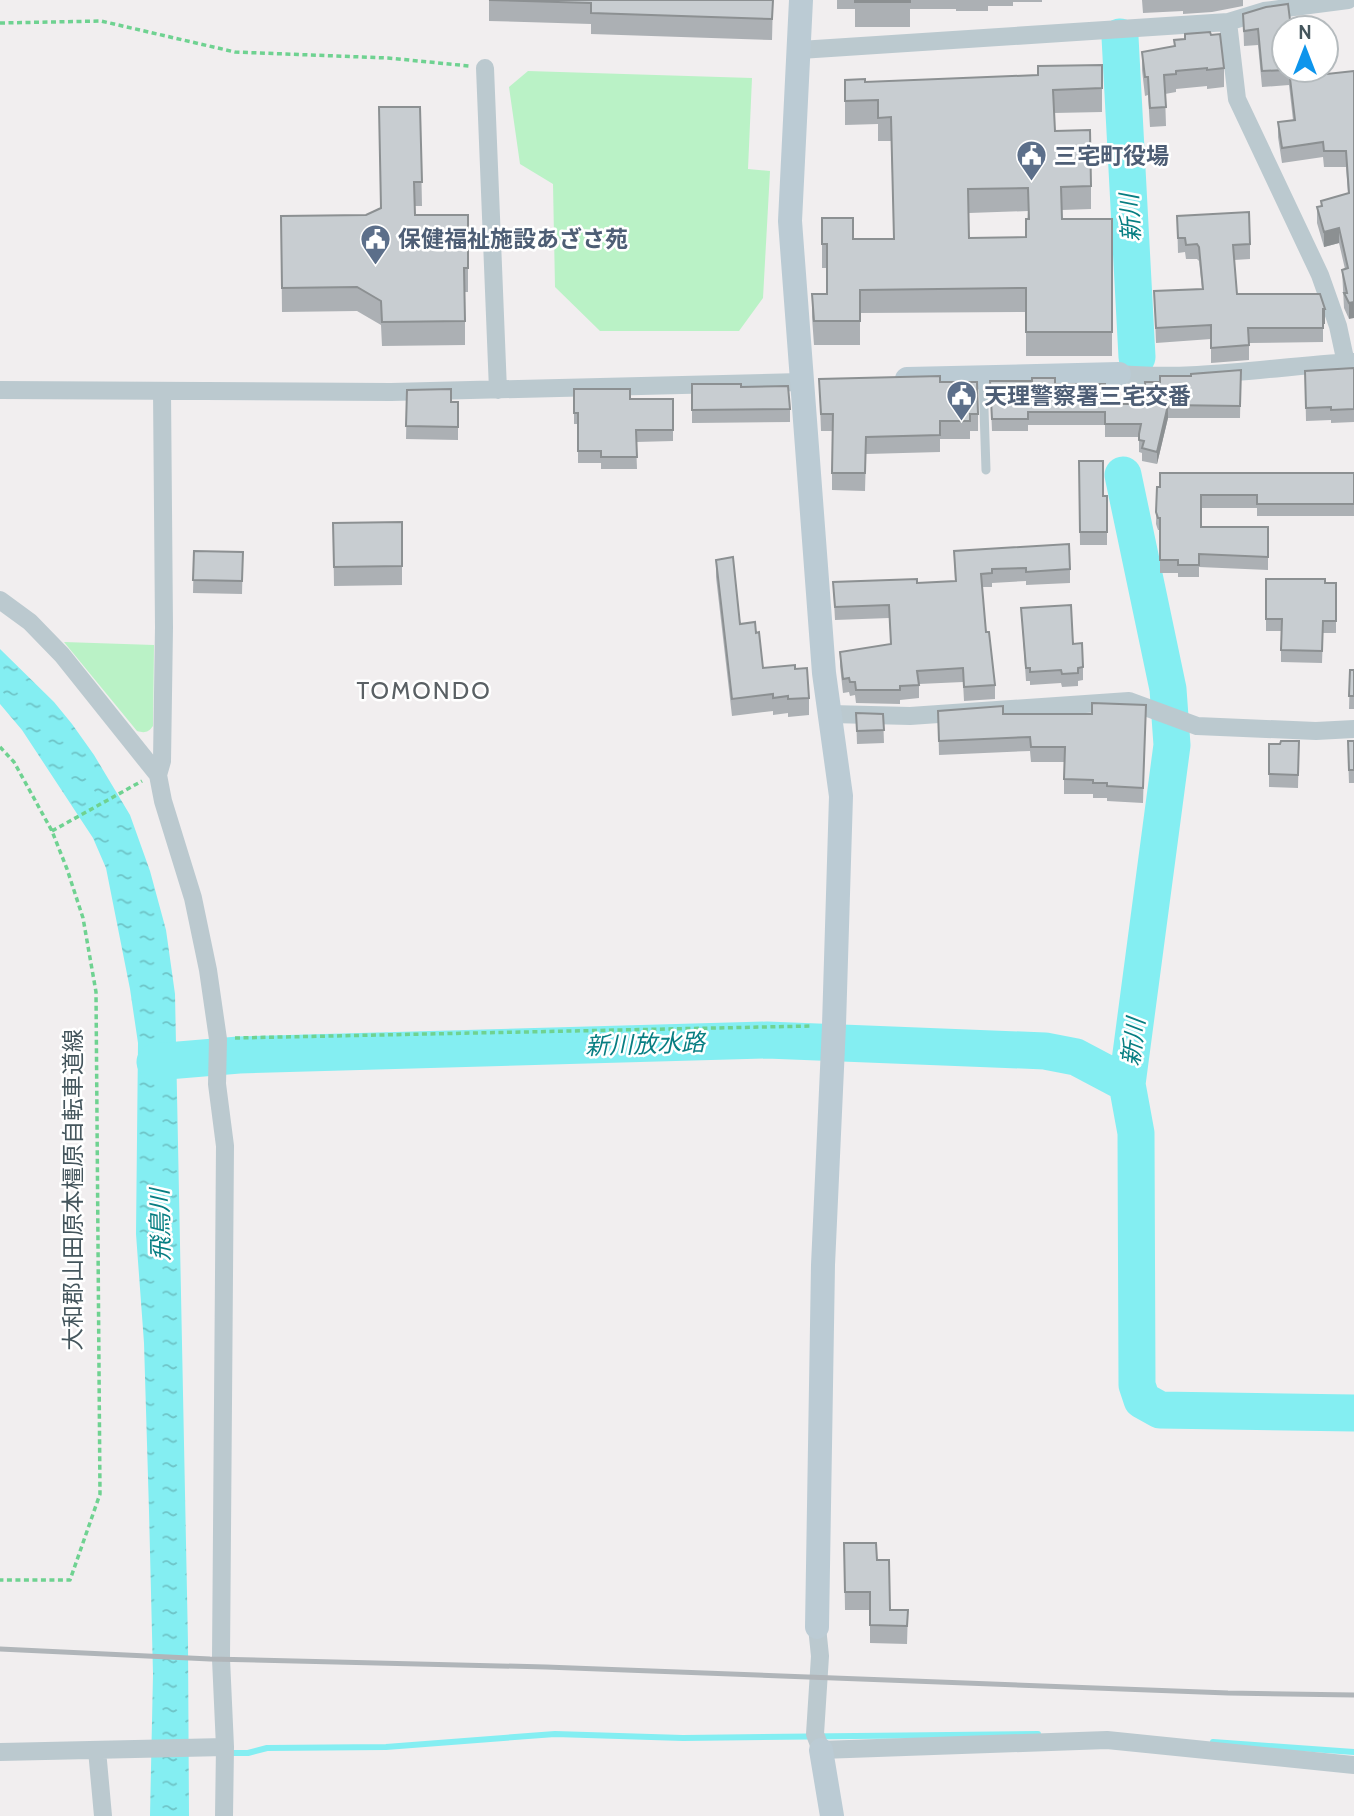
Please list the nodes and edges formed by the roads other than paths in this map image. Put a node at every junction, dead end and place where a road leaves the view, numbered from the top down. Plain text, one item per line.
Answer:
1 (802, 0) edge
2 (1348, 0) edge
3 (1228, 22) junction
4 (800, 50) junction
5 (485, 68) road end
6 (1350, 363) edge
7 (1119, 374) joint
8 (982, 377) junction
9 (885, 380) edge
10 (829, 381) edge
11 (801, 382) junction
12 (0, 390) edge
13 (498, 390) junction
14 (162, 391) junction
15 (986, 470) dead end
16 (0, 600) edge
17 (831, 714) junction
18 (1354, 729) edge
19 (158, 775) junction
20 (817, 1627) joint
21 (221, 1747) junction
22 (105, 1750) junction
23 (821, 1751) junction
24 (0, 1752) edge
25 (1354, 1765) edge
26 (103, 1816) edge
27 (224, 1816) edge
28 (832, 1816) edge

1 - 4 street
2 - 3 street
3 - 4 street
3 - 6 street
4 - 11 street
5 - 13 street
6 - 7 street
7 - 8 street
8 - 9 street
8 - 15 lane
10 - 11 street
11 - 13 street
11 - 17 street
12 - 14 street
13 - 14 street
14 - 19 street
16 - 19 street
17 - 18 street
17 - 20 street
19 - 21 street
20 - 23 street
21 - 22 street
21 - 27 street
22 - 24 street
22 - 26 street
23 - 25 street
23 - 28 street

